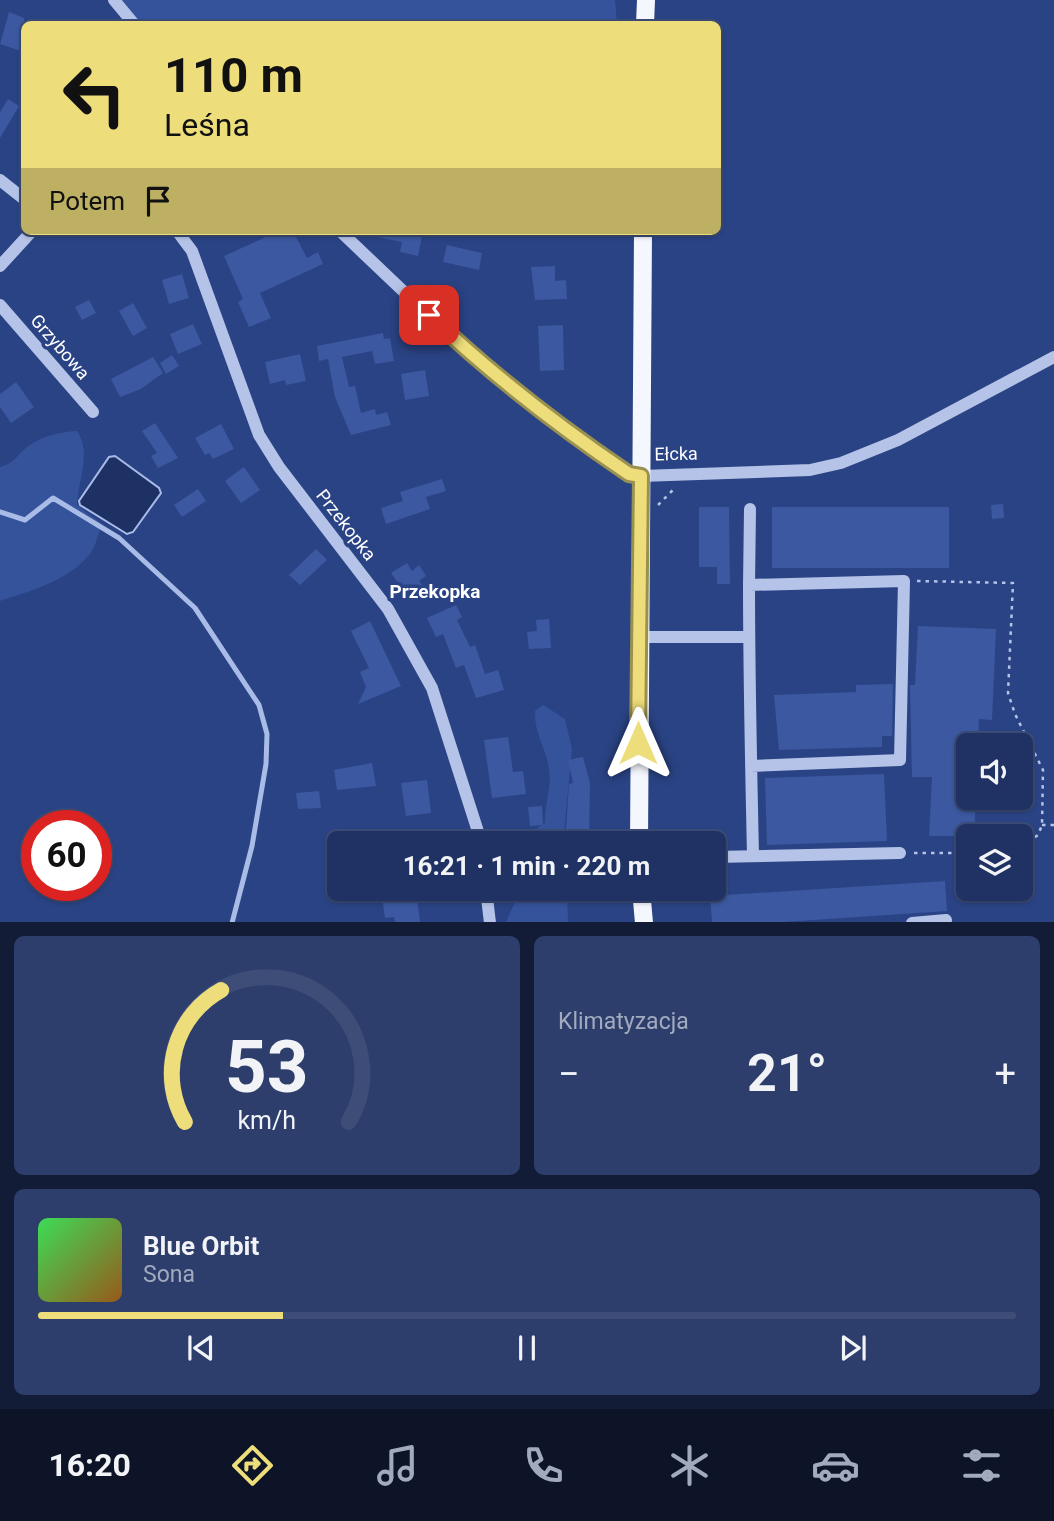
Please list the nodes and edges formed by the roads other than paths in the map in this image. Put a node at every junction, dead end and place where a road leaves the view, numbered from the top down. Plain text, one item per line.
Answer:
1 (114, 0) edge
2 (646, 0) edge
3 (132, 21) edge
4 (645, 21) edge
5 (0, 180) edge
6 (21, 197) edge
7 (28, 235) edge
8 (180, 235) edge
9 (344, 235) edge
10 (643, 235) edge
11 (0, 266) edge
12 (0, 305) edge
13 (1054, 357) edge
14 (93, 412) dead end
15 (641, 476) junction
16 (750, 509) dead end
17 (749, 586) junction
18 (639, 637) junction
19 (749, 638) junction
20 (751, 766) junction
21 (478, 831) edge
22 (639, 831) edge
23 (900, 853) road end
24 (753, 855) junction
25 (726, 856) edge
26 (487, 901) edge
27 (642, 901) edge
28 (946, 920) dead end
29 (490, 922) edge
30 (645, 922) edge
31 (912, 922) edge

1 - 3 street
2 - 4 main road
5 - 6 street
7 - 11 street
8 - 21 street, Przekopka
9 - 15 street
10 - 15 main road
12 - 14 street, Grzybowa
13 - 15 street, Ełcka
15 - 18 main road, Ełcka
16 - 17 street
17 - 19 street
17 - 20 street
18 - 19 street
18 - 22 main road, Ełcka
19 - 20 street
20 - 24 street
23 - 24 street
24 - 25 street
26 - 29 street
27 - 30 main road
28 - 31 street

